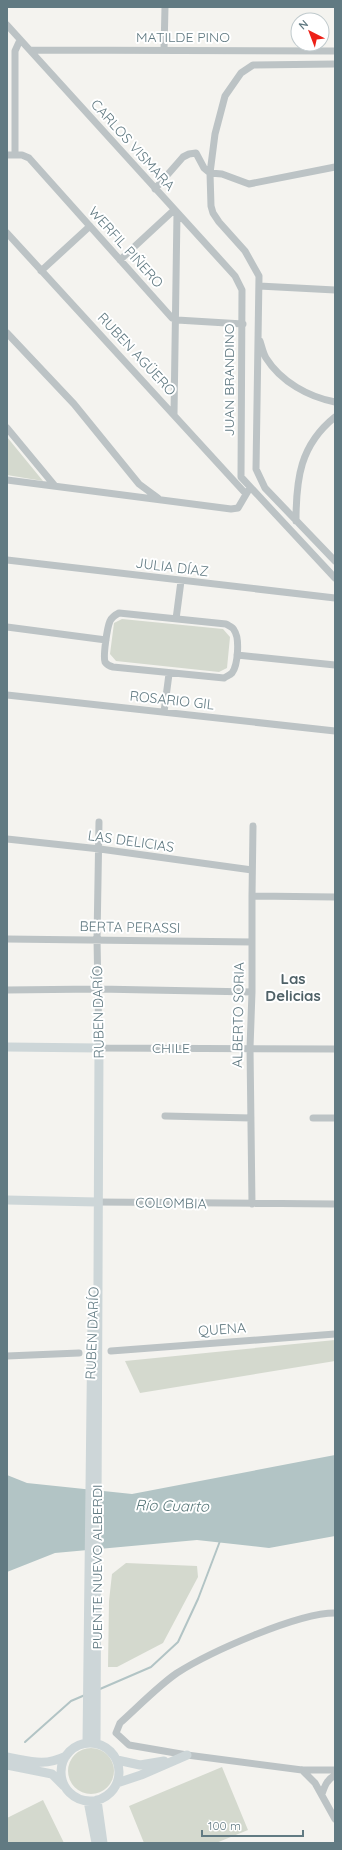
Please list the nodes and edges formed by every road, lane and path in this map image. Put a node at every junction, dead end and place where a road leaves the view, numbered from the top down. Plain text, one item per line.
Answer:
1 (165, 7) edge
2 (7, 26) edge
3 (20, 40) junction
4 (30, 50) junction
5 (164, 50) junction
6 (335, 51) edge
7 (335, 64) edge
8 (7, 155) edge
9 (15, 155) junction
10 (335, 167) edge
11 (210, 172) junction
12 (155, 189) junction
13 (176, 212) junction
14 (90, 226) junction
15 (7, 233) edge
16 (120, 260) junction
17 (42, 271) junction
18 (239, 283) joint
19 (259, 286) junction
20 (335, 290) edge
21 (177, 320) junction
22 (243, 324) junction
23 (7, 334) edge
24 (258, 337) junction
25 (335, 402) edge
26 (174, 414) junction
27 (335, 417) edge
28 (7, 428) edge
29 (7, 480) edge
30 (55, 486) junction
31 (250, 486) junction
32 (246, 494) junction
33 (159, 499) junction
34 (296, 521) junction
35 (7, 560) edge
36 (335, 561) edge
37 (335, 578) edge
38 (181, 581) junction
39 (335, 598) edge
40 (176, 619) junction
41 (7, 627) edge
42 (106, 640) junction
43 (238, 655) junction
44 (335, 665) edge
45 (169, 674) junction
46 (7, 695) edge
47 (164, 712) junction
48 (335, 731) edge
49 (99, 822) dead end
50 (253, 826) dead end
51 (7, 839) edge
52 (100, 849) junction
53 (252, 870) junction
54 (252, 896) junction
55 (335, 897) edge
56 (7, 939) edge
57 (97, 939) junction
58 (252, 942) junction
59 (98, 989) junction
60 (7, 990) edge
61 (252, 992) junction
62 (7, 1047) edge
63 (99, 1048) junction
64 (250, 1048) junction
65 (335, 1049) edge
66 (165, 1116) dead end
67 (251, 1118) junction
68 (313, 1118) dead end
69 (335, 1118) edge
70 (7, 1200) edge
71 (97, 1202) junction
72 (252, 1204) junction
73 (335, 1204) edge
74 (335, 1334) edge
75 (111, 1351) dead end
76 (79, 1353) dead end
77 (7, 1356) edge
78 (94, 1392) joint
79 (335, 1614) edge
80 (91, 1743) junction
81 (187, 1755) junction
82 (66, 1756) junction
83 (7, 1757) edge
84 (117, 1760) junction
85 (7, 1766) edge
86 (302, 1770) junction
87 (335, 1770) edge
88 (335, 1775) edge
89 (117, 1783) junction
90 (66, 1788) junction
91 (322, 1794) junction
92 (93, 1800) junction
93 (335, 1819) edge
94 (96, 1843) edge
95 (103, 1843) edge

1 - 5 street
2 - 3 street, CARLOS VISMARA
3 - 4 street, CARLOS VISMARA
3 - 9 street
4 - 5 street, MATILDE PINO
4 - 12 street, CARLOS VISMARA
5 - 6 street, MATILDE PINO
7 - 11 street
8 - 9 street, WERFIL PIÑERO
9 - 14 street, WERFIL PIÑERO
10 - 11 street
11 - 12 street
11 - 19 street
12 - 13 street, CARLOS VISMARA
13 - 16 street
13 - 18 street, CARLOS VISMARA
13 - 21 street
14 - 16 street, WERFIL PIÑERO
14 - 17 street
15 - 17 street, RUBEN AGÜERO
16 - 21 street, WERFIL PIÑERO
17 - 26 street, RUBEN AGÜERO
18 - 22 street, JUAN BRANDINO
19 - 20 street
19 - 24 street
21 - 22 street
21 - 26 street
22 - 31 street, JUAN BRANDINO
23 - 33 street
24 - 25 street
24 - 34 street
26 - 32 street, RUBEN AGÜERO
27 - 34 street
28 - 30 street
29 - 30 street
30 - 33 street
31 - 32 street
31 - 37 street
32 - 33 street
34 - 36 street
35 - 38 street, JULIA DÍAZ
38 - 39 street, JULIA DÍAZ
38 - 40 street
40 - 42 street
40 - 43 street
41 - 42 street
42 - 45 street
43 - 44 street
43 - 45 street
45 - 47 street
46 - 47 street, ROSARIO GIL
47 - 48 street, ROSARIO GIL
49 - 52 street, RUBEN DARÍO
50 - 53 street, ALBERTO SORIA
51 - 52 street, LAS DELICIAS
52 - 53 street, LAS DELICIAS
52 - 57 street, RUBEN DARÍO
53 - 54 street, ALBERTO SORIA
54 - 55 street
54 - 58 street, ALBERTO SORIA
56 - 57 street, BERTA PERASSI
57 - 58 street, BERTA PERASSI
57 - 59 street, RUBEN DARÍO
58 - 61 street, ALBERTO SORIA
59 - 60 street
59 - 61 street
59 - 63 street, RUBEN DARÍO
61 - 64 street, ALBERTO SORIA
62 - 63 main road, CHILE
63 - 64 street, CHILE
63 - 71 main road, RUBEN DARÍO
64 - 65 street, CHILE
64 - 67 street, ALBERTO SORIA
66 - 67 street
67 - 72 street, ALBERTO SORIA
68 - 69 street
70 - 71 main road, COLOMBIA
71 - 72 street, COLOMBIA
71 - 78 main road, RUBEN DARÍO
72 - 73 street, COLOMBIA
74 - 75 street, QUENA
76 - 77 street
78 - 80 main road, PUENTE NUEVO ALBERDI
79 - 81 street
80 - 82 main road
80 - 84 main road
81 - 84 main road
81 - 86 street
81 - 89 main road
82 - 83 main road
82 - 90 main road
84 - 89 main road
85 - 90 main road
86 - 87 street
86 - 91 street
88 - 91 street
89 - 92 main road
90 - 92 main road
91 - 93 street
92 - 94 main road
92 - 95 main road

